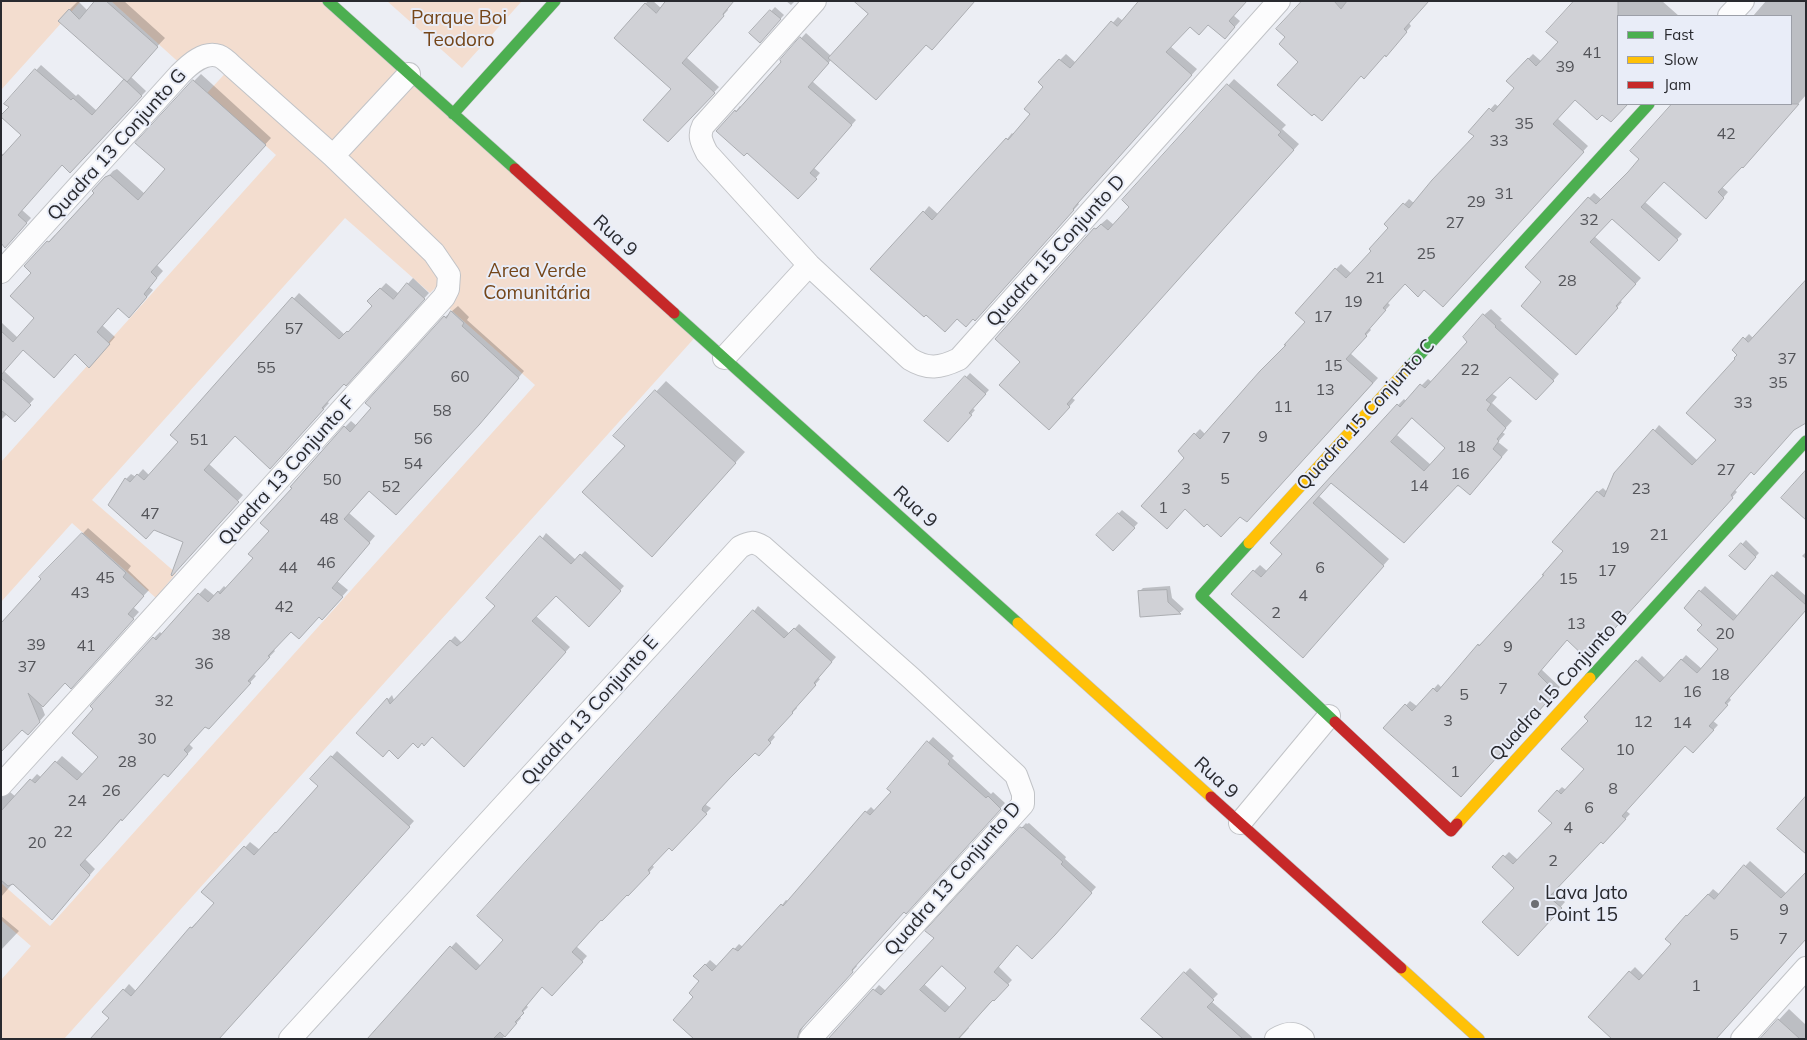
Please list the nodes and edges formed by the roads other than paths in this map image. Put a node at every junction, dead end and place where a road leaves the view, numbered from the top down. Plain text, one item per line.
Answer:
1 (328, 1) edge
2 (556, 1) edge
3 (815, 1) edge
4 (1279, 1) edge
5 (1743, 1) edge
6 (1730, 15) edge
7 (409, 74) junction
8 (1648, 105) edge
9 (453, 114) junction
10 (333, 156) junction
11 (809, 265) junction
12 (1, 272) edge
13 (724, 358) junction
14 (1806, 441) edge
15 (911, 678) joint
16 (1329, 716) junction
17 (1, 785) edge
18 (1240, 823) junction
19 (1806, 968) edge
20 (290, 1039) edge
21 (810, 1039) edge
22 (1276, 1039) edge
23 (1303, 1039) edge
24 (1479, 1039) edge
25 (1742, 1039) edge

1 - 7 street, Rua 9
2 - 9 street
3 - 11 street, Quadra 15 Conjunto D
4 - 11 street, Quadra 15 Conjunto D
5 - 6 street
7 - 9 street, Rua 9
7 - 10 street
8 - 16 street, Quadra 15 Conjunto C
9 - 13 street, Rua 9
10 - 12 street, Quadra 13 Conjunto G
10 - 17 street, Quadra 13 Conjunto F
11 - 13 street
13 - 18 street, Rua 9
14 - 16 street, Quadra 15 Conjunto B
15 - 20 street, Quadra 13 Conjunto E
15 - 21 street, Quadra 13 Conjunto D
16 - 18 street
18 - 24 street, Rua 9
19 - 25 street
22 - 23 street

